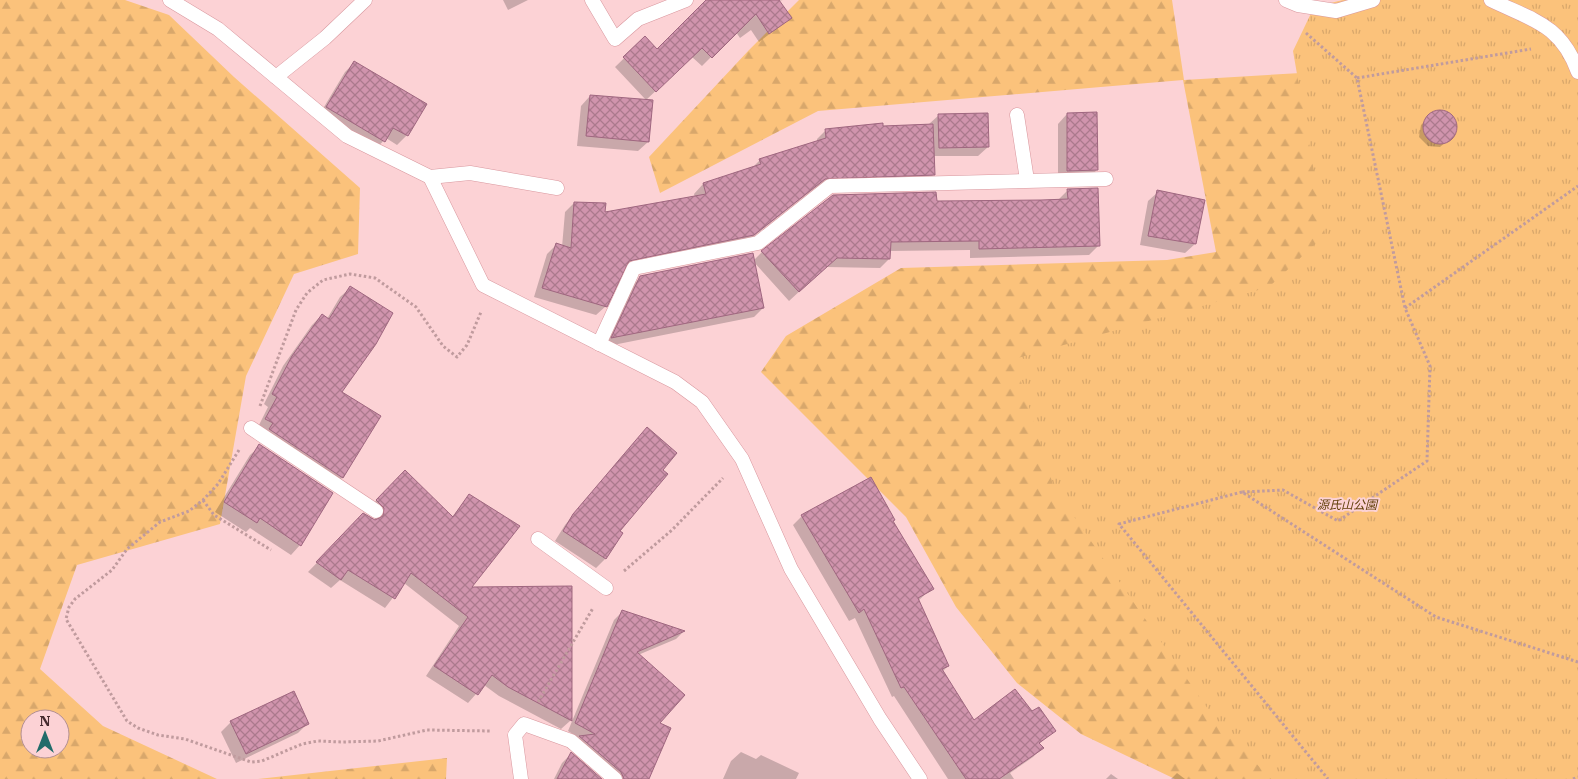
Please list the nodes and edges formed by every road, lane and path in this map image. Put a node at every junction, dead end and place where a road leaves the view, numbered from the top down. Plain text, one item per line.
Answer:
1 (170, 0) edge
2 (365, 0) edge
3 (592, 0) edge
4 (686, 0) edge
5 (1286, 0) edge
6 (1372, 0) edge
7 (1491, 0) edge
8 (1299, 26) dead end
9 (1564, 43) junction
10 (1578, 72) edge
11 (276, 77) junction
12 (1357, 78) junction
13 (1017, 115) dead end
14 (430, 177) junction
15 (1106, 179) dead end
16 (1027, 180) junction
17 (1578, 186) edge
18 (557, 188) dead end
19 (489, 288) junction
20 (1404, 308) junction
21 (600, 344) junction
22 (252, 428) junction
23 (1242, 492) junction
24 (203, 500) junction
25 (376, 511) dead end
26 (538, 539) dead end
27 (271, 550) dead end
28 (606, 588) dead end
29 (1578, 662) edge
30 (515, 735) junction
31 (1578, 777) edge
32 (521, 779) edge
33 (615, 779) edge
34 (920, 779) edge
35 (1328, 779) edge
36 (1573, 779) edge

1 - 11 lane
2 - 11 lane
3 - 4 lane
5 - 6 lane
7 - 9 lane
8 - 12 path
9 - 10 lane
9 - 12 path
11 - 14 lane
12 - 20 path
13 - 16 lane
14 - 18 lane
14 - 19 lane
15 - 16 lane
16 - 21 lane
17 - 20 path
19 - 21 lane
19 - 22 path
20 - 23 path
21 - 34 lane
22 - 24 path
22 - 25 lane
23 - 29 path
23 - 35 path
24 - 27 path
24 - 30 path
26 - 28 lane
30 - 32 lane
30 - 33 lane
31 - 36 path

